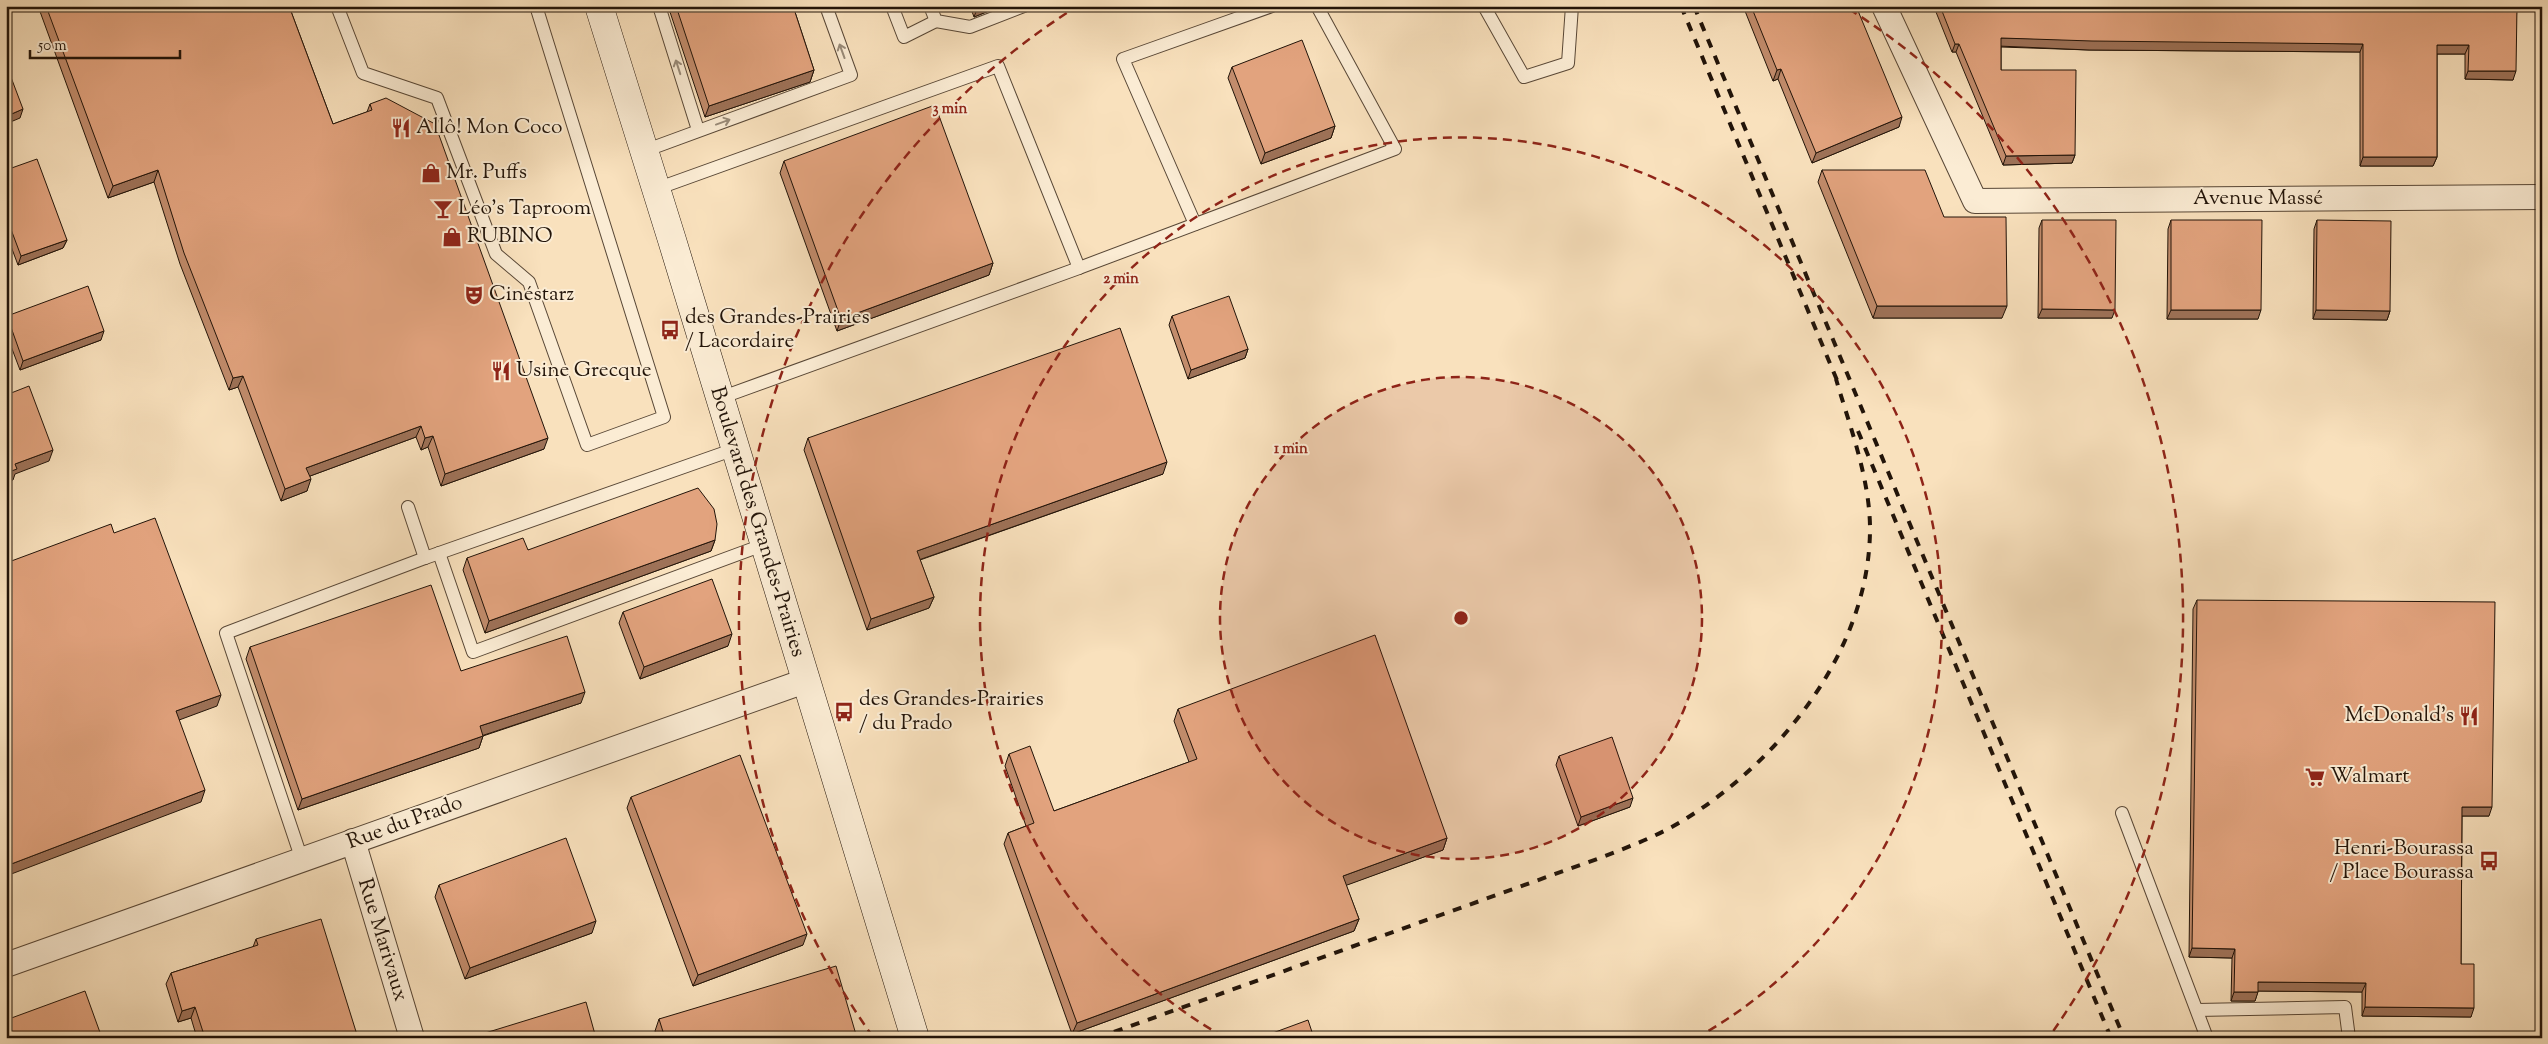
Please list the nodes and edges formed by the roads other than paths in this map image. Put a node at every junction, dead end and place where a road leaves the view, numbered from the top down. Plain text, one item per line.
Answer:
1 (337, 6) edge
2 (536, 6) edge
3 (599, 6) edge
4 (659, 6) edge
5 (826, 6) edge
6 (892, 6) edge
7 (930, 6) edge
8 (1024, 6) edge
9 (1272, 6) edge
10 (1317, 6) edge
11 (1484, 6) edge
12 (1572, 6) edge
13 (1884, 6) edge
14 (936, 21) junction
15 (698, 130) junction
16 (644, 151) junction
17 (656, 189) junction
18 (2542, 197) edge
19 (1195, 224) junction
20 (1079, 268) junction
21 (720, 398) junction
22 (735, 449) junction
23 (408, 507) dead end
24 (763, 545) junction
25 (439, 553) junction
26 (425, 558) junction
27 (805, 681) junction
28 (2122, 813) dead end
29 (353, 842) junction
30 (302, 860) junction
31 (6, 965) edge
32 (2196, 1010) junction
33 (412, 1038) edge
34 (915, 1038) edge
35 (2207, 1038) edge
36 (2348, 1038) edge

1 - 2 lane
3 - 16 main road, Boulevard des Grandes-Prairies
15 -> 4 lane
15 -> 5 lane
6 - 14 lane
7 - 14 lane
8 - 14 lane
9 - 19 lane
10 - 19 lane
11 - 12 lane
13 - 18 street, Avenue Massé
15 - 16 lane
16 - 17 main road, Boulevard des Grandes-Prairies
17 - 20 lane
17 - 21 main road, Boulevard des Grandes-Prairies
19 - 20 lane
20 - 21 lane
21 - 22 main road, Boulevard des Grandes-Prairies
22 - 24 main road, Boulevard des Grandes-Prairies
22 - 25 lane
23 - 26 lane
24 - 25 lane
24 - 27 main road, Boulevard des Grandes-Prairies
25 - 26 lane
26 - 30 lane
27 - 29 street, Rue du Prado
27 - 34 main road, Boulevard des Grandes-Prairies
28 - 32 lane
29 - 30 street, Rue du Prado
29 - 33 street, Rue Marivaux
30 - 31 street, Rue du Prado
32 - 35 lane
32 - 36 lane

